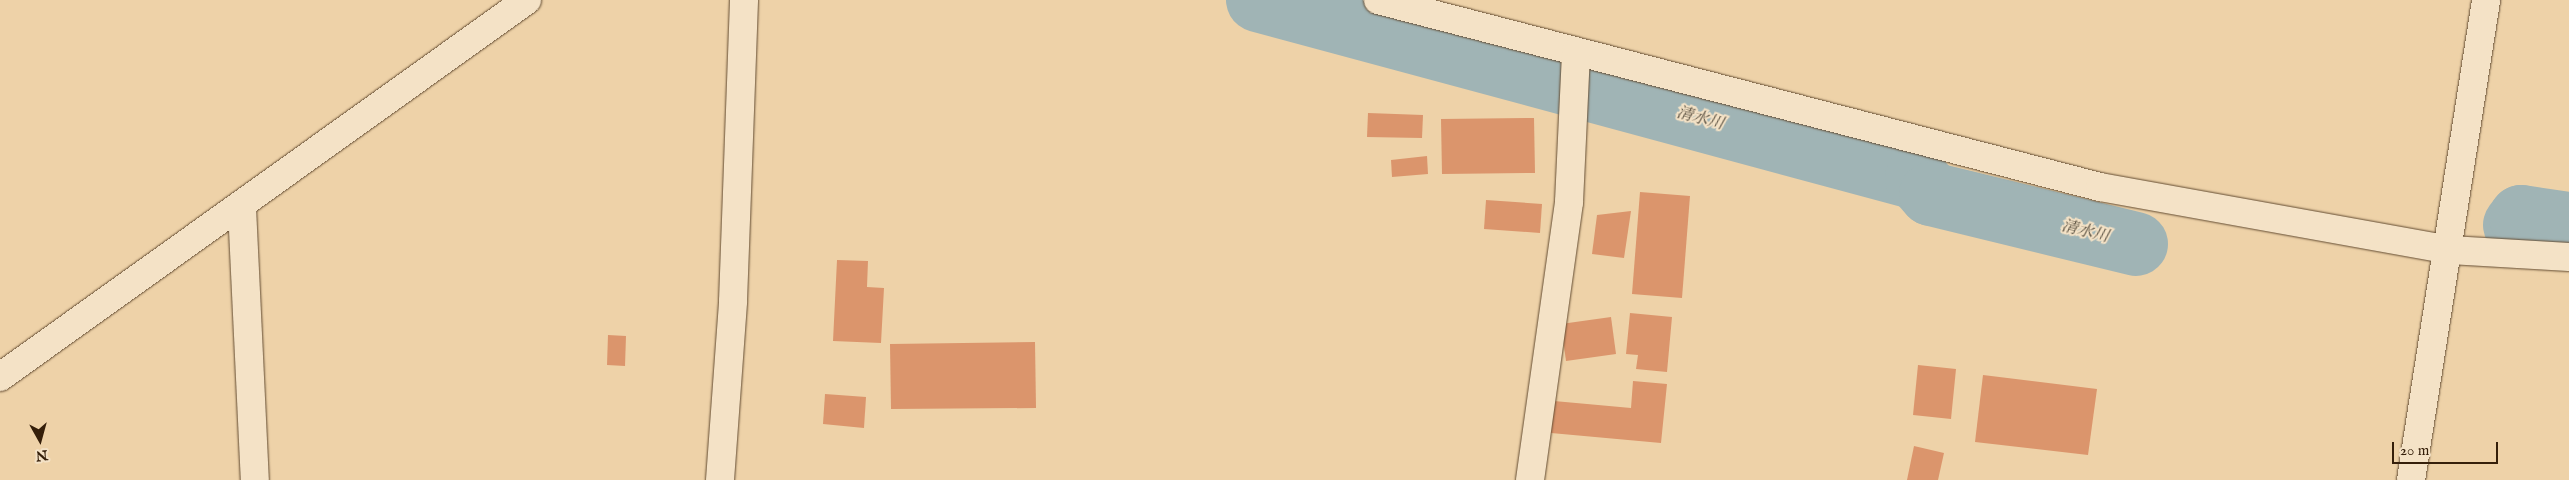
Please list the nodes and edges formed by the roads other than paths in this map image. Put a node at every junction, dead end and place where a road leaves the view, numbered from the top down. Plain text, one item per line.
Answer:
1 (527, 0) edge
2 (744, 0) edge
3 (1378, 0) edge
4 (2486, 0) edge
5 (1576, 52) junction
6 (242, 208) junction
7 (2450, 250) junction
8 (2569, 257) edge
9 (0, 377) edge
10 (255, 480) edge
11 (720, 480) edge
12 (1530, 480) edge
13 (2411, 480) edge

1 - 6 street
2 - 11 street
3 - 5 street
4 - 7 street
5 - 7 street
5 - 12 street
6 - 9 street
6 - 10 street
7 - 8 street
7 - 13 street

